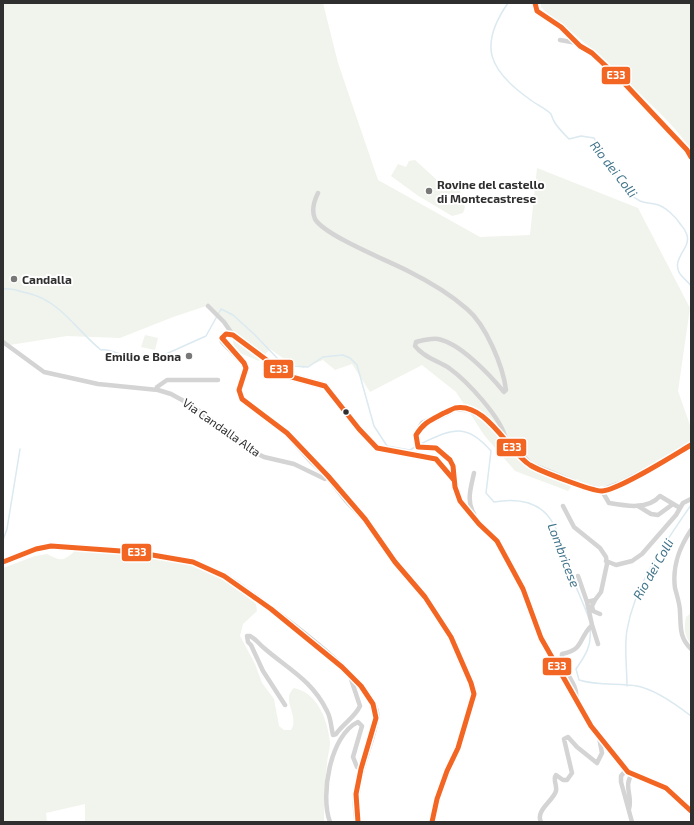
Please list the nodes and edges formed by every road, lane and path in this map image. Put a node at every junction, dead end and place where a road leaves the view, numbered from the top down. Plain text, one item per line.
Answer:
1 (535, 3) edge
2 (560, 40) dead end
3 (577, 43) junction
4 (691, 157) edge
5 (318, 193) dead end
6 (208, 306) dead end
7 (233, 335) junction
8 (3, 342) edge
9 (218, 380) dead end
10 (158, 390) junction
11 (506, 440) junction
12 (691, 445) edge
13 (474, 473) dead end
14 (328, 476) junction
15 (454, 480) junction
16 (602, 491) junction
17 (691, 499) edge
18 (672, 504) junction
19 (563, 506) dead end
20 (638, 506) junction
21 (680, 508) junction
22 (478, 524) junction
23 (691, 530) edge
24 (606, 561) junction
25 (3, 562) edge
26 (578, 576) dead end
27 (595, 600) junction
28 (587, 602) junction
29 (600, 614) dead end
30 (592, 626) junction
31 (598, 644) dead end
32 (691, 649) edge
33 (348, 672) junction
34 (576, 699) junction
35 (284, 705) dead end
36 (599, 737) junction
37 (361, 769) junction
38 (629, 772) junction
39 (691, 811) edge
40 (330, 822) edge
41 (358, 822) edge
42 (432, 822) edge
43 (541, 822) edge
44 (632, 822) edge

1 - 3 street
2 - 3 street
3 - 4 street
5 - 11 street
6 - 7 street
7 - 14 street
7 - 15 street
8 - 10 street, Via Candalla Alta
9 - 10 street
10 - 14 street, Via Candalla Alta
11 - 15 street
11 - 16 street
12 - 16 street
13 - 22 street
14 - 42 street
15 - 22 street
16 - 20 street
17 - 21 street
18 - 20 street
18 - 20 street
18 - 21 street
19 - 24 street
21 - 24 street
22 - 34 street
23 - 32 street
24 - 27 street
25 - 33 street
26 - 28 street
27 - 28 street
27 - 29 street
28 - 30 street
30 - 31 street
30 - 34 street
33 - 35 street
33 - 37 street
34 - 36 street
36 - 38 street
36 - 43 street
37 - 40 street
37 - 41 street
38 - 39 street
38 - 44 street

